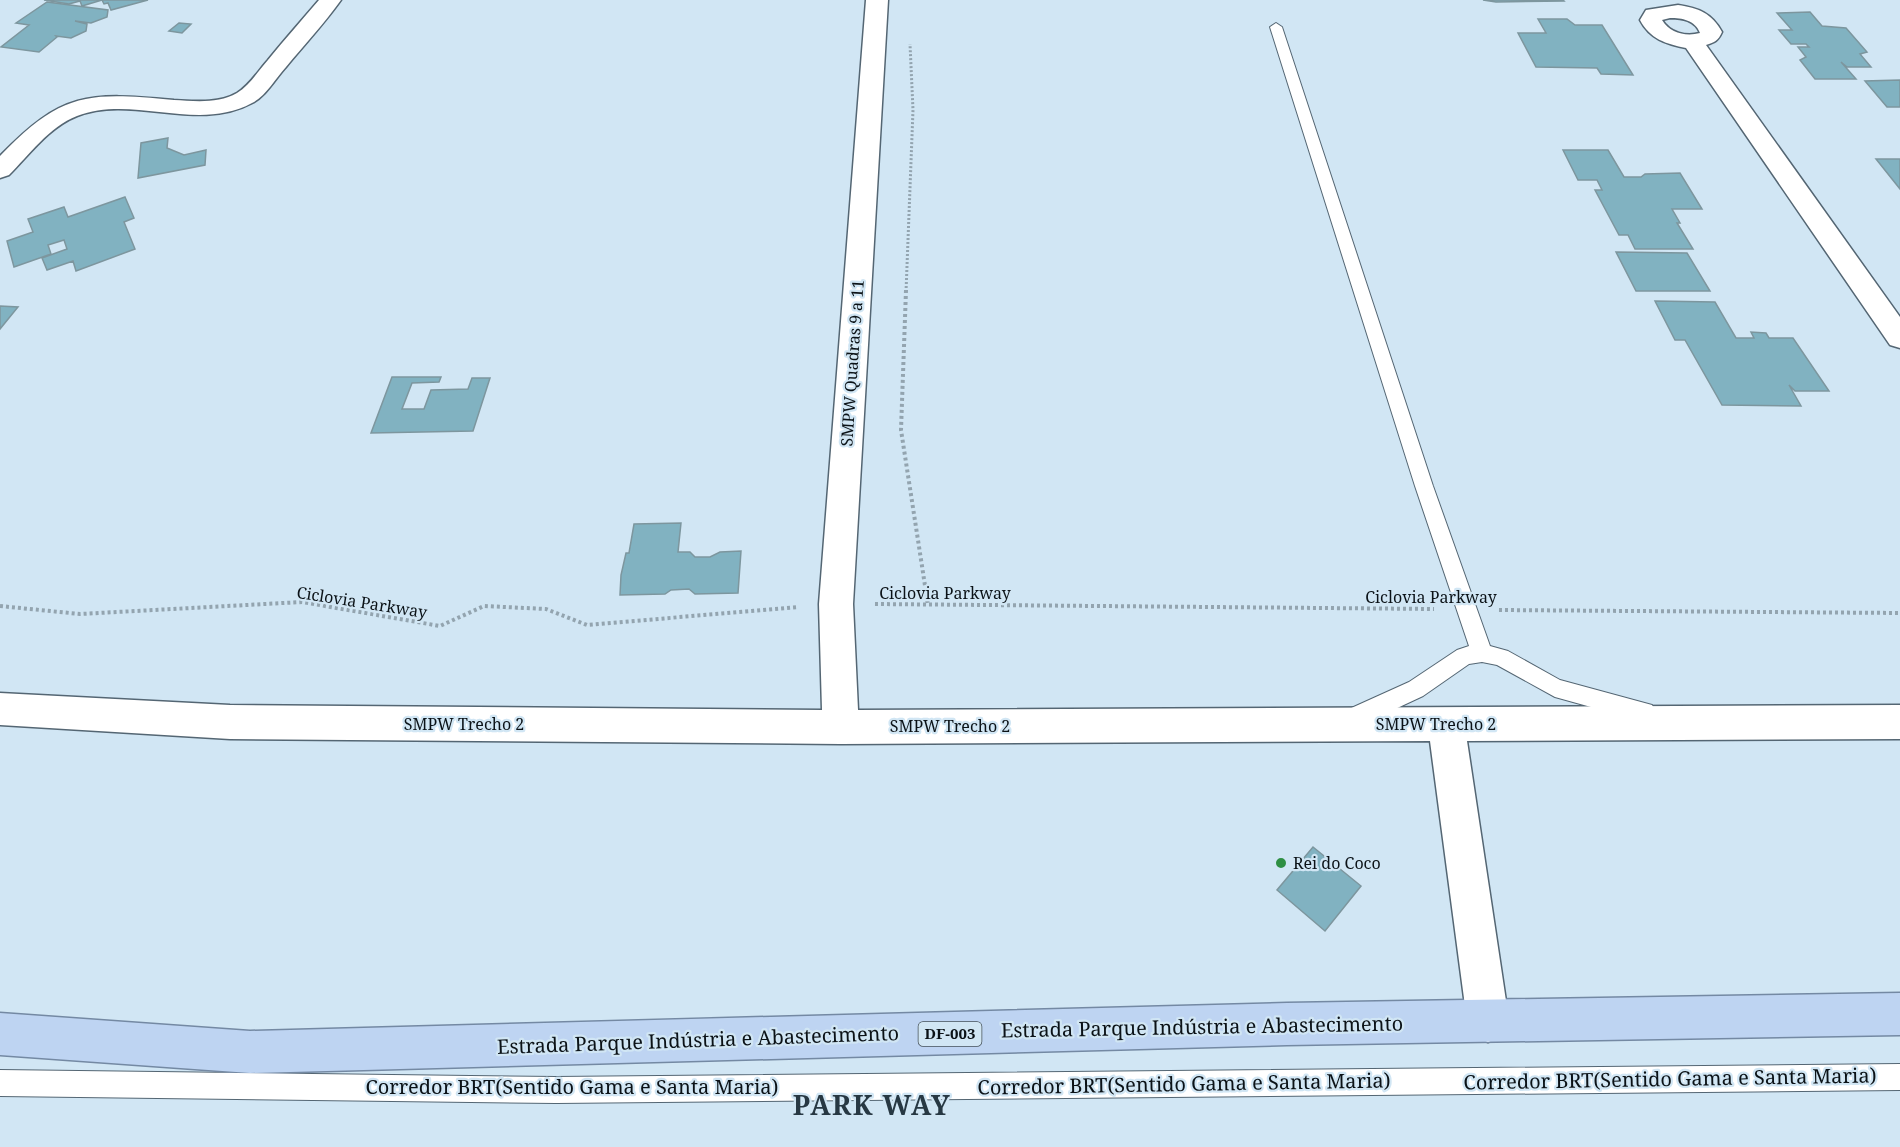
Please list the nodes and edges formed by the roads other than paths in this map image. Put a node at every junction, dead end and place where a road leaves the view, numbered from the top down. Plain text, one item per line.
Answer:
1 (330, 0) edge
2 (877, 0) edge
3 (1276, 27) dead end
4 (1693, 42) dead end
5 (0, 170) edge
6 (1900, 338) edge
7 (1482, 653) junction
8 (0, 709) edge
9 (1900, 722) edge
10 (1446, 723) junction
11 (1694, 723) junction
12 (1336, 724) junction
13 (841, 727) junction
14 (1900, 1014) edge
15 (1488, 1021) junction
16 (0, 1034) edge
17 (1900, 1077) edge
18 (0, 1083) edge

1 - 5 street
2 - 13 street, SMPW Quadras 9 a 11
3 - 7 lane
4 - 6 street
7 - 11 lane
7 - 12 lane
8 - 13 street, SMPW Trecho 2
9 - 11 street, SMPW Trecho 2
10 - 11 street, SMPW Trecho 2
10 - 12 street, SMPW Trecho 2
10 - 15 street
12 - 13 street, SMPW Trecho 2
14 - 15 highway, Estrada Parque Indústria e Abastecimento / DF-003
15 - 16 highway, Estrada Parque Indústria e Abastecimento / DF-003
17 - 18 lane, Corredor BRT(Sentido Gama e Santa Maria)

